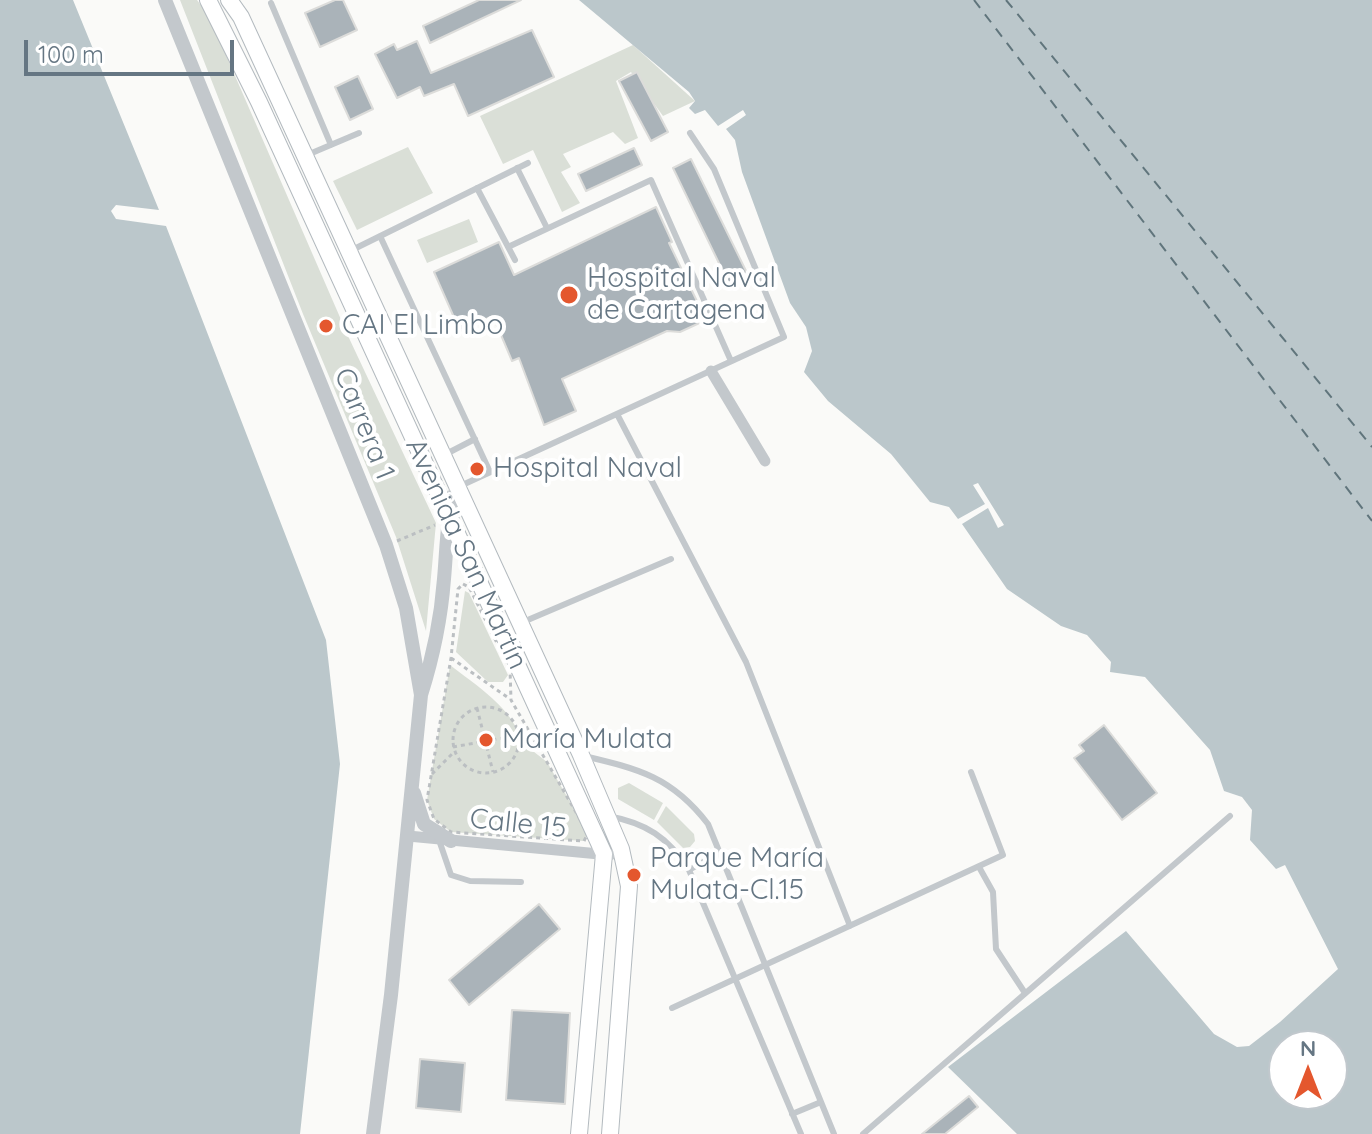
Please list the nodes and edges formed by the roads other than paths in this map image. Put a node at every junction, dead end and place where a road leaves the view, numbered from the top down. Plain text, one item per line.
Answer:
1 (165, 0) edge
2 (208, 0) edge
3 (229, 0) edge
4 (236, 0) edge
5 (271, 3) dead end
6 (241, 17) junction
7 (359, 133) dead end
8 (690, 133) dead end
9 (331, 145) junction
10 (305, 156) junction
11 (528, 163) dead end
12 (517, 168) junction
13 (477, 188) junction
14 (547, 228) junction
15 (380, 236) junction
16 (508, 247) junction
17 (348, 251) junction
18 (515, 260) dead end
19 (731, 361) junction
20 (711, 371) junction
21 (617, 414) junction
22 (475, 439) junction
23 (443, 456) junction
24 (765, 461) dead end
25 (490, 472) junction
26 (457, 487) junction
27 (447, 515) junction
28 (671, 559) dead end
29 (520, 623) junction
30 (421, 695) junction
31 (581, 755) junction
32 (971, 772) dead end
33 (413, 789) junction
34 (608, 816) junction
35 (1230, 816) dead end
36 (408, 836) junction
37 (445, 840) junction
38 (621, 849) junction
39 (721, 852) junction
40 (604, 854) junction
41 (979, 867) junction
42 (689, 870) junction
43 (521, 882) dead end
44 (850, 926) junction
45 (764, 965) junction
46 (733, 980) junction
47 (1025, 993) junction
48 (672, 1008) dead end
49 (821, 1102) junction
50 (792, 1114) junction
51 (373, 1134) edge
52 (579, 1134) edge
53 (610, 1134) edge
54 (801, 1134) edge
55 (834, 1134) edge
56 (863, 1134) edge

1 - 30 street, Carrera 1
2 - 27 main road, Avenida San Martín
3 - 6 main road, Avenida San Martín
4 - 6 main road
5 - 9 lane
6 - 10 main road, Avenida San Martín
7 - 9 lane
8 - 19 lane
9 - 10 lane
10 - 17 main road, Avenida San Martín
11 - 12 lane
12 - 13 lane
12 - 14 lane
13 - 15 lane
13 - 16 lane
14 - 16 lane
14 - 19 lane
15 - 17 lane
15 - 22 lane
16 - 18 lane
17 - 23 main road, Avenida San Martín
19 - 20 lane
20 - 21 lane
20 - 24 street
21 - 25 lane
21 - 44 lane
22 - 23 lane
22 - 25 lane
23 - 26 main road, Avenida San Martín
25 - 26 lane
26 - 27 street, Carrera 1
26 - 29 main road, Avenida San Martín
27 - 30 street, Carrera 1
27 - 40 main road, Avenida San Martín
28 - 29 lane
29 - 31 main road, Avenida San Martín
30 - 33 street, Carrera 1
31 - 34 main road, Avenida San Martín
31 - 39 lane
32 - 41 lane
33 - 36 street, Carrera 1
33 - 37 street
34 - 38 main road, Avenida San Martín
34 - 42 lane
35 - 47 lane
36 - 37 street, Calle 15
36 - 51 street, Carrera 1
37 - 40 street, Calle 15
37 - 43 lane
38 - 40 street, Calle 15
38 - 53 main road, Avenida San Martín
39 - 42 lane
39 - 45 lane
40 - 52 main road, Avenida San Martín
41 - 44 lane
41 - 47 lane
42 - 46 lane
44 - 45 lane
45 - 46 lane
45 - 49 lane
46 - 48 lane
46 - 50 lane
47 - 56 lane
49 - 50 lane
49 - 55 lane
50 - 54 lane

